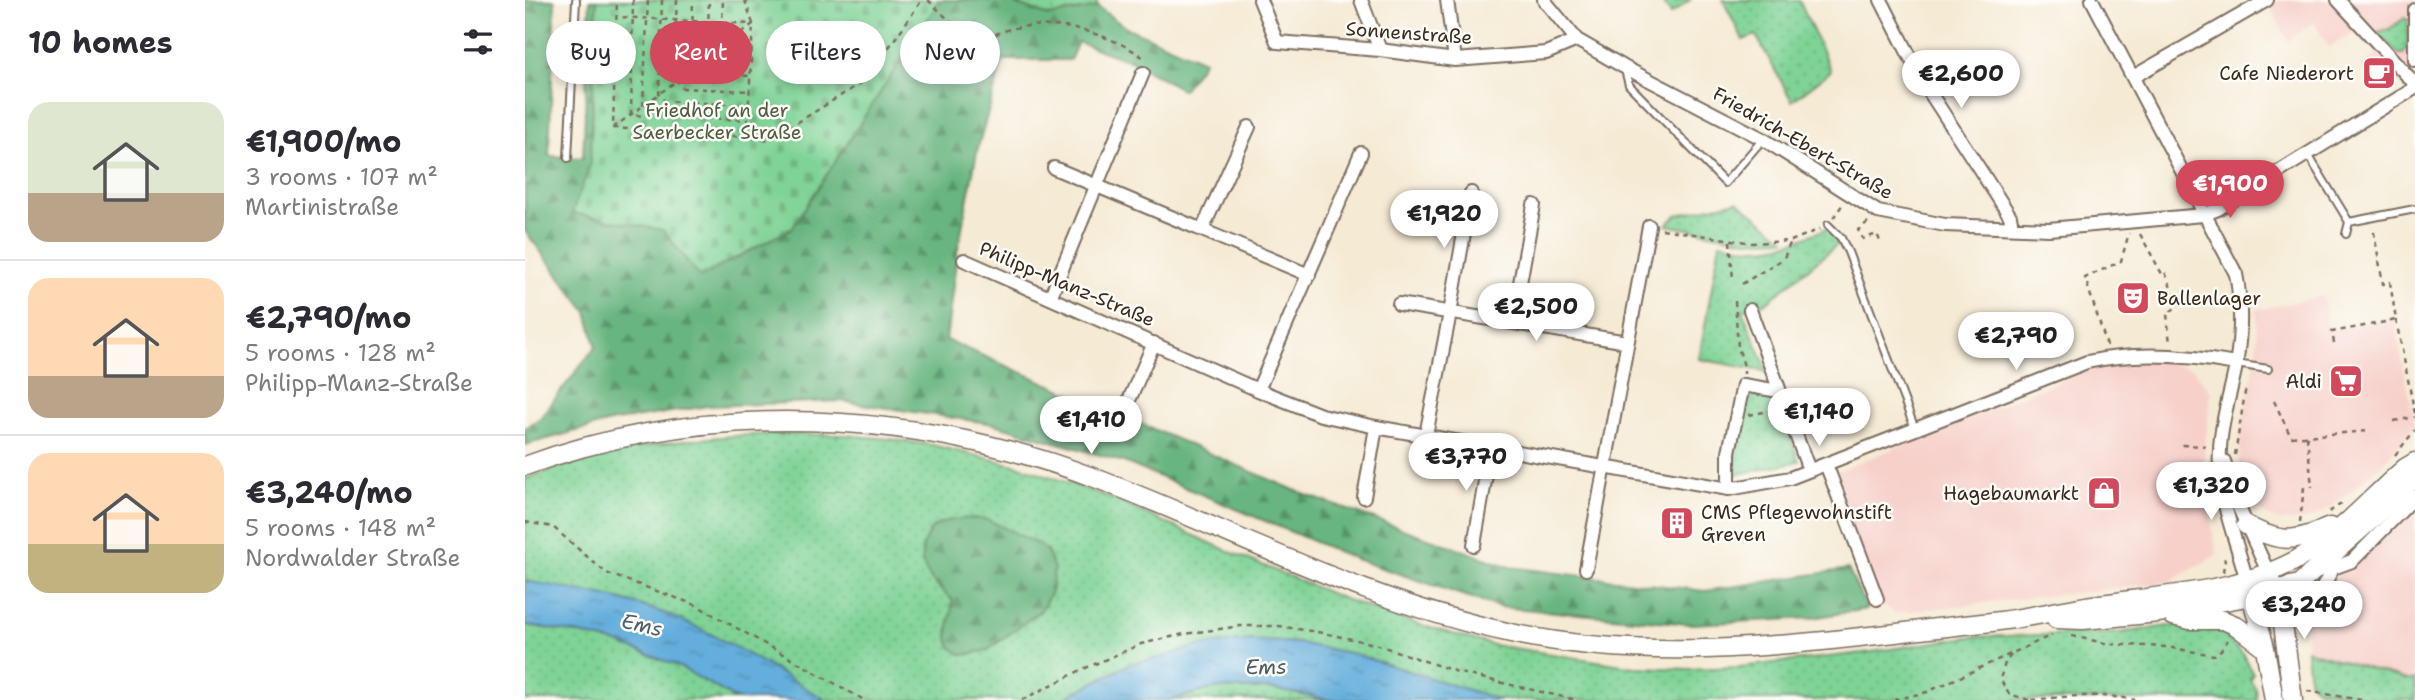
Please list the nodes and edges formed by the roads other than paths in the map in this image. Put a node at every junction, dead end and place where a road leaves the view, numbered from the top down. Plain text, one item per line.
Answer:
1 (576, 0) edge
2 (1260, 0) edge
3 (1361, 0) edge
4 (1447, 0) edge
5 (1544, 0) edge
6 (1881, 0) edge
7 (2092, 0) edge
8 (2267, 0) edge
9 (2338, 0) edge
10 (2415, 10) edge
11 (1577, 40) junction
12 (1380, 50) junction
13 (1455, 60) junction
14 (2415, 60) edge
15 (1624, 67) junction
16 (1143, 73) road end
17 (2133, 77) junction
18 (2415, 86) edge
19 (1249, 127) dead end
20 (1763, 139) junction
21 (1361, 153) dead end
22 (2307, 153) junction
23 (568, 158) dead end
24 (1054, 168) dead end
25 (1096, 186) junction
26 (1471, 193) dead end
27 (1534, 205) dead end
28 (2415, 209) edge
29 (2203, 215) junction
30 (2349, 222) junction
31 (1828, 225) road end
32 (1649, 226) road end
33 (2012, 227) junction
34 (1202, 230) junction
35 (2347, 234) dead end
36 (964, 260) dead end
37 (1310, 275) junction
38 (1050, 298) junction
39 (1399, 304) dead end
40 (1750, 310) dead end
41 (1450, 313) junction
42 (1513, 322) junction
43 (1154, 342) junction
44 (1626, 342) junction
45 (2236, 364) junction
46 (2268, 369) dead end
47 (1258, 390) junction
48 (1779, 391) junction
49 (1130, 398) dead end
50 (1376, 427) junction
51 (1915, 429) junction
52 (1426, 435) junction
53 (1491, 446) junction
54 (2220, 447) junction
55 (2415, 462) edge
56 (1826, 464) junction
57 (525, 466) edge
58 (1603, 467) junction
59 (1809, 470) junction
60 (2415, 474) edge
61 (1729, 489) junction
62 (1364, 497) dead end
63 (2415, 497) edge
64 (2347, 521) junction
65 (2246, 525) junction
66 (1473, 545) dead end
67 (2330, 564) junction
68 (1585, 569) dead end
69 (2268, 572) junction
70 (2246, 578) junction
71 (2277, 591) junction
72 (2252, 596) junction
73 (1877, 599) dead end
74 (2314, 604) dead end
75 (2159, 613) junction
76 (2017, 619) junction
77 (2265, 648) junction
78 (2297, 696) edge
79 (2274, 697) edge

1 - 23 lane
2 - 12 street, Sonnenstraße
3 - 12 street
4 - 13 street
5 - 11 street, Friedrich-Ebert-Straße
6 - 33 street
7 - 17 street
8 - 17 street
9 - 18 street
10 - 14 street
11 - 13 street, Sonnenstraße
11 - 15 street, Friedrich-Ebert-Straße
12 - 13 street, Sonnenstraße
15 - 20 street, Friedrich-Ebert-Straße
15 - 20 lane
16 - 25 street
17 - 29 street
18 - 22 street
19 - 34 street
20 - 33 street, Friedrich-Ebert-Straße
21 - 37 street
22 - 29 street
22 - 30 lane
24 - 25 street
25 - 34 street
25 - 38 street
26 - 41 street
27 - 42 street
28 - 30 lane
29 - 33 street, Friedrich-Ebert-Straße
29 - 45 street
30 - 35 lane
31 - 51 lane
32 - 44 street
34 - 37 street
36 - 38 street, Philipp-Manz-Straße
37 - 47 street
38 - 43 street, Philipp-Manz-Straße
39 - 41 street
40 - 48 street
41 - 42 street
41 - 52 street
42 - 44 street
43 - 47 street, Philipp-Manz-Straße
43 - 49 street, Philipp-Manz-Straße
44 - 58 street
45 - 46 lane
45 - 51 street, Philipp-Manz-Straße
45 - 54 street
47 - 50 street, Philipp-Manz-Straße
48 - 59 street
48 - 61 street
50 - 52 street, Philipp-Manz-Straße
50 - 62 street
51 - 56 street, Philipp-Manz-Straße
52 - 53 street, Philipp-Manz-Straße
53 - 58 street, Philipp-Manz-Straße
53 - 66 street
54 - 65 street
54 - 70 street
55 - 64 main road
56 - 59 street, Philipp-Manz-Straße
56 - 73 street
57 - 76 main road
58 - 61 street, Philipp-Manz-Straße
58 - 68 street
59 - 61 street, Philipp-Manz-Straße
60 - 67 main road
63 - 67 street
64 - 65 main road
64 - 69 main road
65 - 69 street
67 - 71 main road
67 - 74 street
69 - 70 main road
69 - 71 main road
70 - 72 main road
70 - 76 main road
71 - 72 main road
71 - 78 main road
72 - 75 main road
72 - 77 main road
75 - 76 main road
75 - 77 main road
77 - 79 main road

